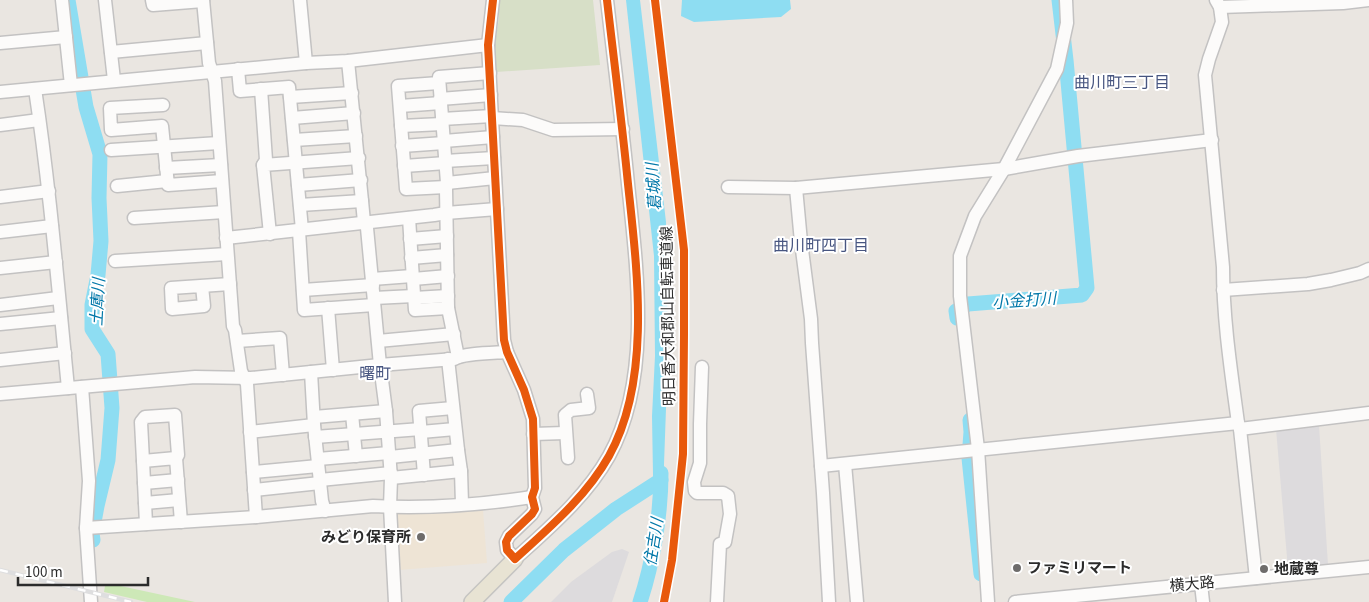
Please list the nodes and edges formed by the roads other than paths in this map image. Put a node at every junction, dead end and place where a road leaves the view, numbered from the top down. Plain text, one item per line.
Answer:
1 (62, 0) edge
2 (105, 0) edge
3 (152, 0) edge
4 (300, 0) edge
5 (493, 0) edge
6 (607, 0) edge
7 (1066, 0) edge
8 (1369, 0) edge
9 (203, 1) edge
10 (1343, 2) edge
11 (1218, 4) edge
12 (66, 37) junction
13 (207, 43) junction
14 (0, 44) edge
15 (488, 45) junction
16 (111, 52) junction
17 (348, 61) junction
18 (306, 63) junction
19 (238, 70) junction
20 (213, 72) junction
21 (490, 74) junction
22 (113, 80) junction
23 (439, 83) junction
24 (71, 85) junction
25 (35, 89) junction
26 (261, 89) junction
27 (0, 92) edge
28 (352, 93) junction
29 (491, 95) junction
30 (290, 97) junction
31 (441, 101) junction
32 (163, 105) dead end
33 (147, 106) junction
34 (400, 106) junction
35 (354, 113) junction
36 (492, 117) junction
37 (292, 118) junction
38 (39, 120) junction
39 (442, 121) junction
40 (0, 125) edge
41 (401, 126) junction
42 (149, 127) junction
43 (623, 129) junction
44 (356, 136) junction
45 (493, 137) junction
46 (294, 140) junction
47 (1212, 140) junction
48 (444, 142) junction
49 (219, 144) junction
50 (402, 146) junction
51 (165, 147) junction
52 (111, 150) dead end
53 (359, 158) junction
54 (494, 158) junction
55 (296, 162) junction
56 (445, 162) junction
57 (221, 165) junction
58 (263, 165) junction
59 (404, 166) junction
60 (1004, 169) junction
61 (167, 175) junction
62 (496, 178) junction
63 (222, 180) junction
64 (361, 180) junction
65 (298, 185) junction
66 (447, 185) junction
67 (117, 186) dead end
68 (728, 188) dead end
69 (796, 188) junction
70 (49, 191) junction
71 (0, 196) edge
72 (362, 200) junction
73 (300, 204) junction
74 (497, 209) junction
75 (224, 212) junction
76 (446, 213) junction
77 (134, 218) dead end
78 (409, 218) junction
79 (364, 222) junction
80 (52, 226) junction
81 (300, 230) junction
82 (0, 232) edge
83 (270, 234) junction
84 (447, 236) junction
85 (226, 238) junction
86 (410, 240) junction
87 (227, 254) junction
88 (447, 255) junction
89 (411, 258) junction
90 (115, 261) dead end
91 (56, 262) junction
92 (0, 268) edge
93 (1369, 269) edge
94 (448, 276) junction
95 (413, 277) junction
96 (373, 282) junction
97 (230, 284) junction
98 (202, 286) dead end
99 (303, 290) junction
100 (1223, 290) junction
101 (414, 297) junction
102 (58, 298) junction
103 (374, 302) junction
104 (448, 302) junction
105 (0, 305) edge
106 (328, 308) junction
107 (61, 318) junction
108 (0, 324) edge
109 (454, 334) junction
110 (237, 341) junction
111 (378, 341) junction
112 (507, 352) junction
113 (65, 353) junction
114 (453, 358) junction
115 (0, 360) edge
116 (380, 364) junction
117 (702, 367) dead end
118 (333, 370) junction
119 (311, 372) junction
120 (283, 375) junction
121 (243, 377) junction
122 (82, 387) junction
123 (68, 388) junction
124 (0, 394) edge
125 (587, 394) dead end
126 (453, 408) junction
127 (386, 411) junction
128 (1369, 413) edge
129 (352, 414) junction
130 (315, 426) junction
131 (1239, 426) junction
132 (455, 429) junction
133 (421, 430) junction
134 (250, 432) junction
135 (388, 432) junction
136 (565, 433) junction
137 (354, 434) junction
138 (533, 434) junction
139 (978, 449) junction
140 (458, 450) junction
141 (423, 454) junction
142 (389, 455) junction
143 (356, 456) junction
144 (176, 458) junction
145 (568, 458) dead end
146 (143, 461) junction
147 (318, 462) junction
148 (845, 464) junction
149 (821, 466) junction
150 (462, 471) junction
151 (253, 472) junction
152 (424, 475) junction
153 (391, 476) junction
154 (178, 480) junction
155 (320, 481) junction
156 (144, 483) junction
157 (254, 490) junction
158 (532, 497) junction
159 (179, 500) junction
160 (145, 503) junction
161 (462, 504) junction
162 (390, 507) junction
163 (326, 511) junction
164 (256, 517) junction
165 (181, 522) junction
166 (146, 524) junction
167 (91, 528) junction
168 (515, 559) junction
169 (1369, 567) edge
170 (1256, 578) junction
171 (1201, 584) junction
172 (1122, 596) edge
173 (480, 600) edge
174 (91, 602) edge
175 (395, 602) edge
176 (717, 602) edge
177 (829, 602) edge
178 (857, 602) edge
179 (988, 602) edge
180 (1014, 602) edge
181 (1203, 602) edge

1 - 12 street
2 - 16 street
3 - 9 street
4 - 18 street
5 - 15 street
6 - 43 street
7 - 60 street
8 - 10 street
9 - 13 street
10 - 11 street
11 - 47 street
12 - 14 street
12 - 24 street
13 - 16 street
13 - 20 street
15 - 17 street
15 - 21 street
16 - 22 street
17 - 18 street
17 - 28 street
18 - 19 street
19 - 20 street
19 - 26 street
20 - 22 street
20 - 49 street
21 - 23 street
21 - 29 street
22 - 24 street
23 - 31 street
23 - 34 street
24 - 25 street
25 - 27 street
25 - 38 street
26 - 30 street
26 - 58 street
28 - 30 street
28 - 35 street
29 - 31 street
29 - 36 street
30 - 37 street
31 - 34 street
31 - 39 street
32 - 33 street
33 - 42 street
33 - 42 street
34 - 41 street
35 - 37 street
35 - 44 street
36 - 39 street
36 - 43 street
36 - 45 street
37 - 46 street
38 - 40 street
38 - 70 street
39 - 41 street
39 - 48 street
41 - 50 street
42 - 51 street
43 - 168 street
44 - 46 street
44 - 53 street
45 - 48 street
45 - 54 street
46 - 55 street
47 - 60 street
47 - 100 street
48 - 50 street
48 - 56 street
49 - 51 street
49 - 57 street
50 - 59 street
51 - 52 street
51 - 61 street
53 - 55 street
53 - 64 street
54 - 56 street
54 - 62 street
55 - 58 street
55 - 65 street
56 - 59 street
56 - 66 street
57 - 61 street
57 - 63 street
58 - 83 street
59 - 66 street
60 - 69 street
60 - 139 street
61 - 63 street
61 - 67 street
62 - 66 street
62 - 74 street
63 - 75 street
64 - 65 street
64 - 72 street
65 - 73 street
66 - 76 street
68 - 69 street
69 - 149 street
70 - 71 street
70 - 80 street
72 - 73 street
72 - 79 street
73 - 81 street
74 - 76 street
74 - 112 street
75 - 77 street
75 - 85 street
76 - 78 street
76 - 84 street
78 - 79 street
78 - 86 street
79 - 81 street
79 - 96 street
80 - 82 street
80 - 91 street
81 - 83 street
81 - 99 street
83 - 85 street
84 - 86 street
84 - 88 street
85 - 87 street
86 - 89 street
87 - 90 street
87 - 97 street
88 - 89 street
88 - 94 street
89 - 95 street
91 - 92 street
91 - 102 street
93 - 100 street
94 - 95 street
94 - 104 street
95 - 96 street
95 - 101 street
96 - 99 street
96 - 103 street
97 - 98 street
97 - 110 street
99 - 106 street
100 - 131 street
101 - 103 street
101 - 104 street
102 - 105 street
102 - 107 street
103 - 106 street
103 - 111 street
104 - 109 street
106 - 118 street
107 - 108 street
107 - 113 street
109 - 111 street
109 - 114 street
110 - 120 street
110 - 121 street
111 - 116 street
112 - 114 street
112 - 138 street
113 - 115 street
113 - 123 street
114 - 116 street
114 - 126 street
116 - 118 street
116 - 127 street
117 - 176 street
118 - 119 street
119 - 120 street
119 - 130 street
120 - 121 street
121 - 122 street
121 - 134 street
122 - 123 street
122 - 167 street
123 - 124 street
125 - 136 street
126 - 132 street
126 - 133 street
127 - 129 street
127 - 135 street
128 - 131 street
129 - 130 street
129 - 137 street
130 - 134 street
130 - 137 street
130 - 147 street
131 - 139 street
131 - 170 street
132 - 133 street
132 - 140 street
133 - 135 street
133 - 141 street
134 - 151 street
135 - 137 street
135 - 142 street
136 - 138 street
136 - 145 street
137 - 143 street
138 - 158 street
139 - 148 street
139 - 179 street
140 - 141 street
140 - 150 street
141 - 142 street
141 - 152 street
142 - 143 street
142 - 153 street
143 - 147 street
144 - 146 street
144 - 146 street
144 - 154 street
146 - 156 street
147 - 151 street
147 - 155 street
148 - 149 street
148 - 178 street
149 - 177 street
150 - 152 street
150 - 161 street
151 - 157 street
152 - 153 street
153 - 155 street
153 - 162 street
154 - 156 street
154 - 159 street
155 - 157 street
155 - 163 street
156 - 160 street
157 - 164 street
158 - 161 street
158 - 168 street
159 - 160 street
159 - 165 street
160 - 166 street
161 - 162 street
162 - 163 street
162 - 175 street
163 - 164 street
164 - 165 street
165 - 166 street
166 - 167 street
167 - 174 street
168 - 173 main road
169 - 170 street, 横大路
170 - 171 street, 横大路
171 - 172 street, 横大路
171 - 181 street
172 - 180 street, 横大路

